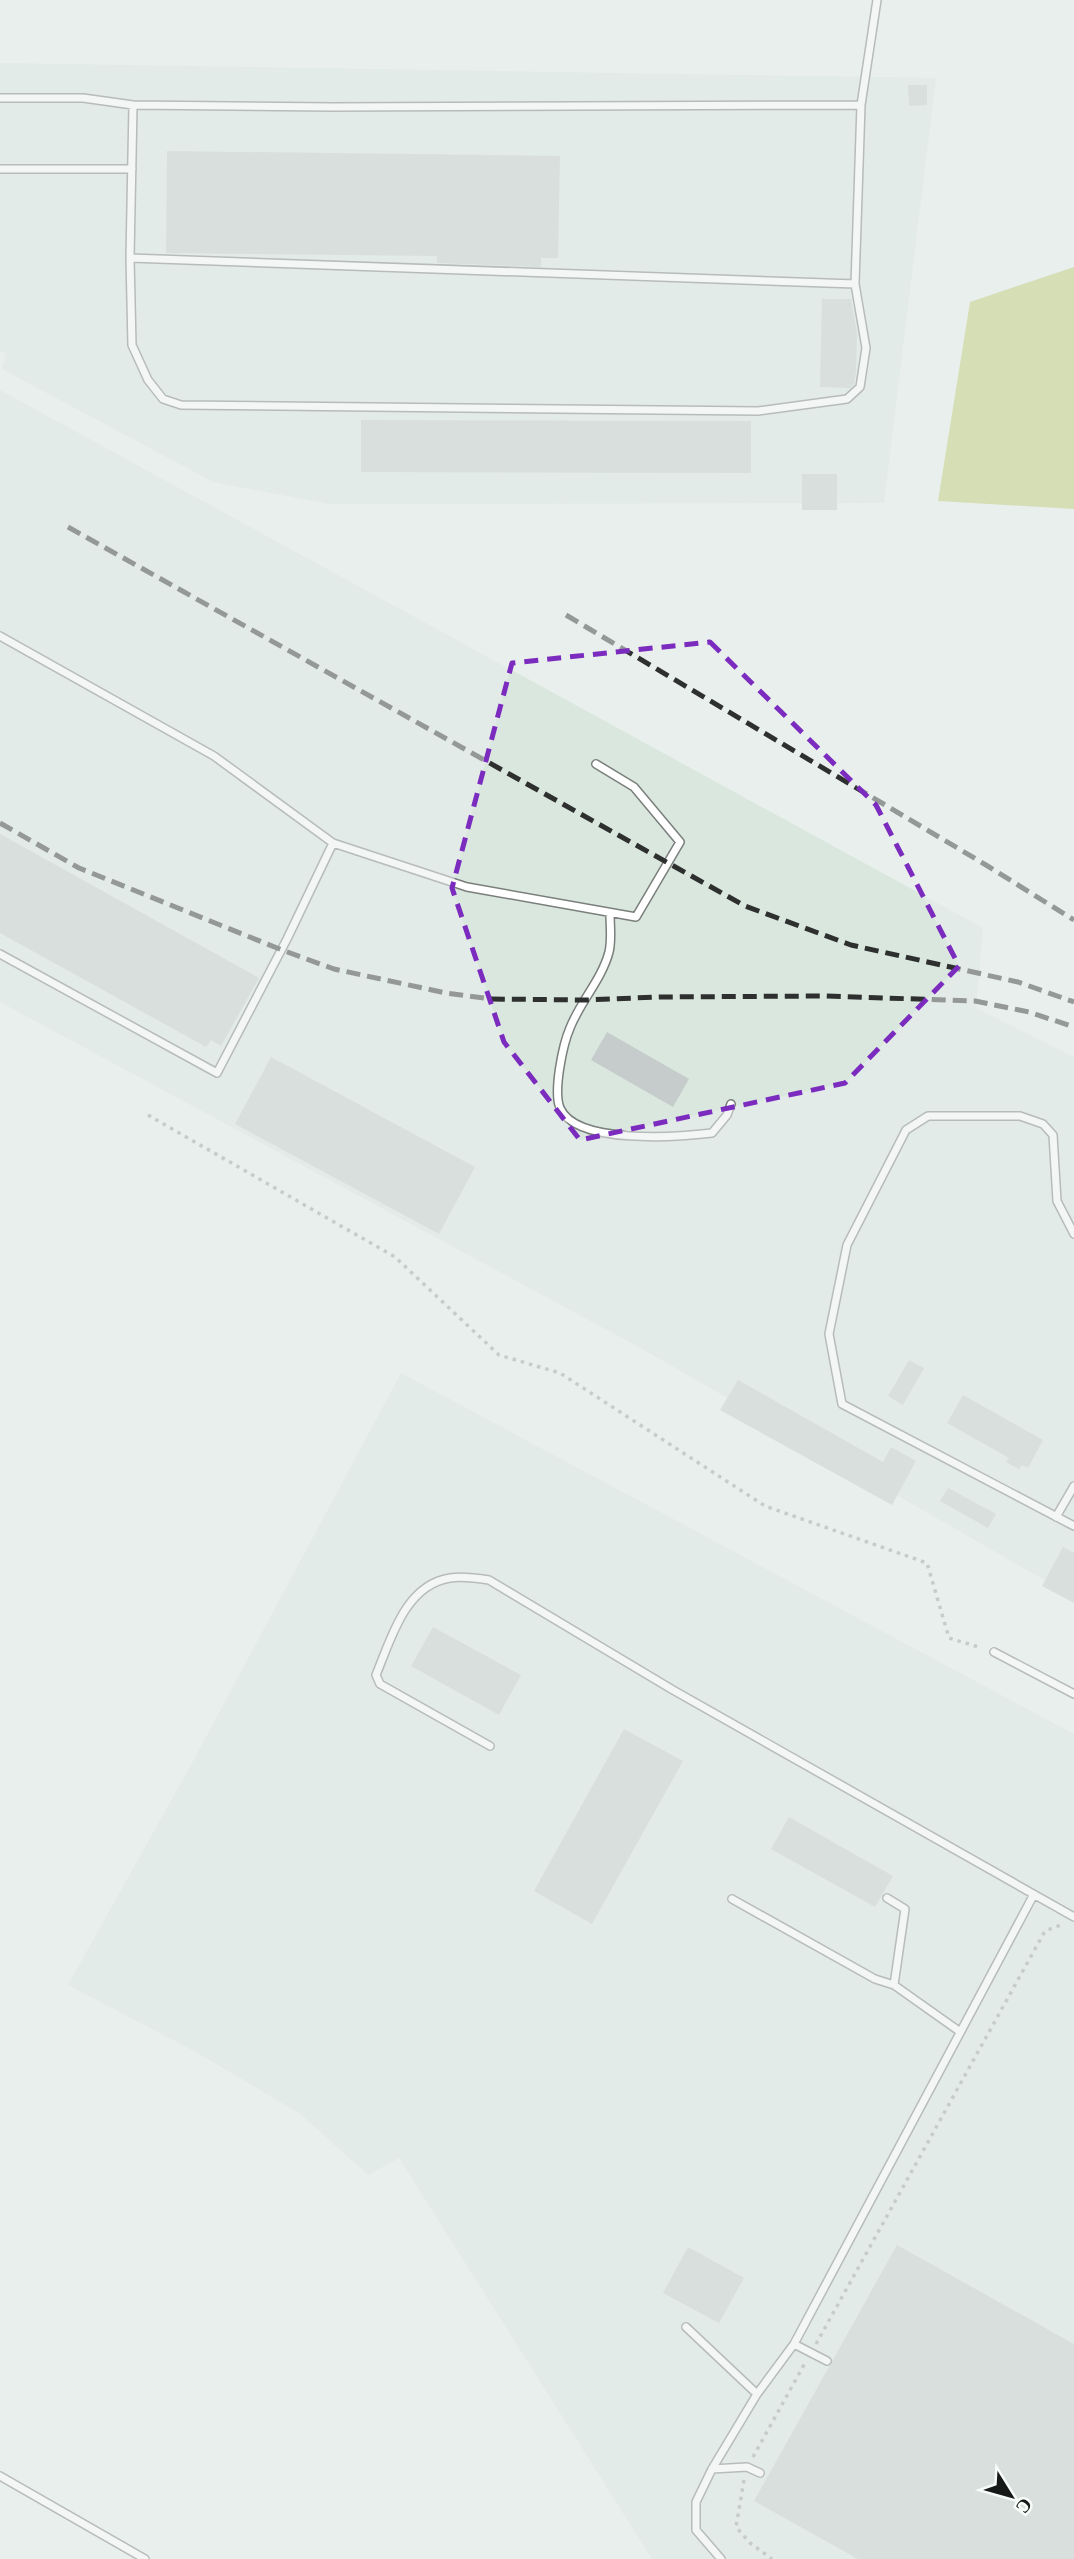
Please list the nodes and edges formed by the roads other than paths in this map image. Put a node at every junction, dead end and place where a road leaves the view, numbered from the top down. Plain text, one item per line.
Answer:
1 (877, 0) edge
2 (0, 98) edge
3 (133, 105) junction
4 (861, 105) junction
5 (0, 169) edge
6 (132, 169) junction
7 (130, 258) junction
8 (855, 284) junction
9 (0, 636) edge
10 (596, 764) dead end
11 (332, 843) junction
12 (610, 914) junction
13 (0, 954) edge
14 (731, 1104) dead end
15 (1074, 1234) edge
16 (1074, 1486) edge
17 (1056, 1517) junction
18 (1074, 1526) edge
19 (994, 1652) road end
20 (1074, 1694) edge
21 (490, 1746) dead end
22 (1033, 1896) junction
23 (887, 1898) dead end
24 (732, 1899) dead end
25 (1074, 1917) edge
26 (894, 1985) junction
27 (959, 2031) junction
28 (685, 2327) dead end
29 (794, 2344) junction
30 (827, 2361) dead end
31 (757, 2394) junction
32 (712, 2469) junction
33 (760, 2473) dead end
34 (0, 2476) edge
35 (145, 2559) edge
36 (721, 2559) edge

1 - 4 lane
2 - 3 lane
3 - 4 lane
3 - 6 lane
4 - 8 lane
5 - 6 lane
6 - 7 lane
7 - 8 lane
7 - 8 lane
9 - 11 lane
10 - 12 lane
11 - 12 lane
11 - 13 lane
12 - 14 lane
15 - 17 lane
16 - 17 lane
17 - 18 lane
19 - 20 lane
21 - 22 lane
22 - 25 lane
22 - 27 lane
23 - 26 lane
24 - 26 lane
26 - 27 lane
27 - 29 lane
28 - 31 lane
29 - 30 lane
29 - 31 lane
31 - 32 lane
32 - 33 lane
32 - 36 lane
34 - 35 lane

